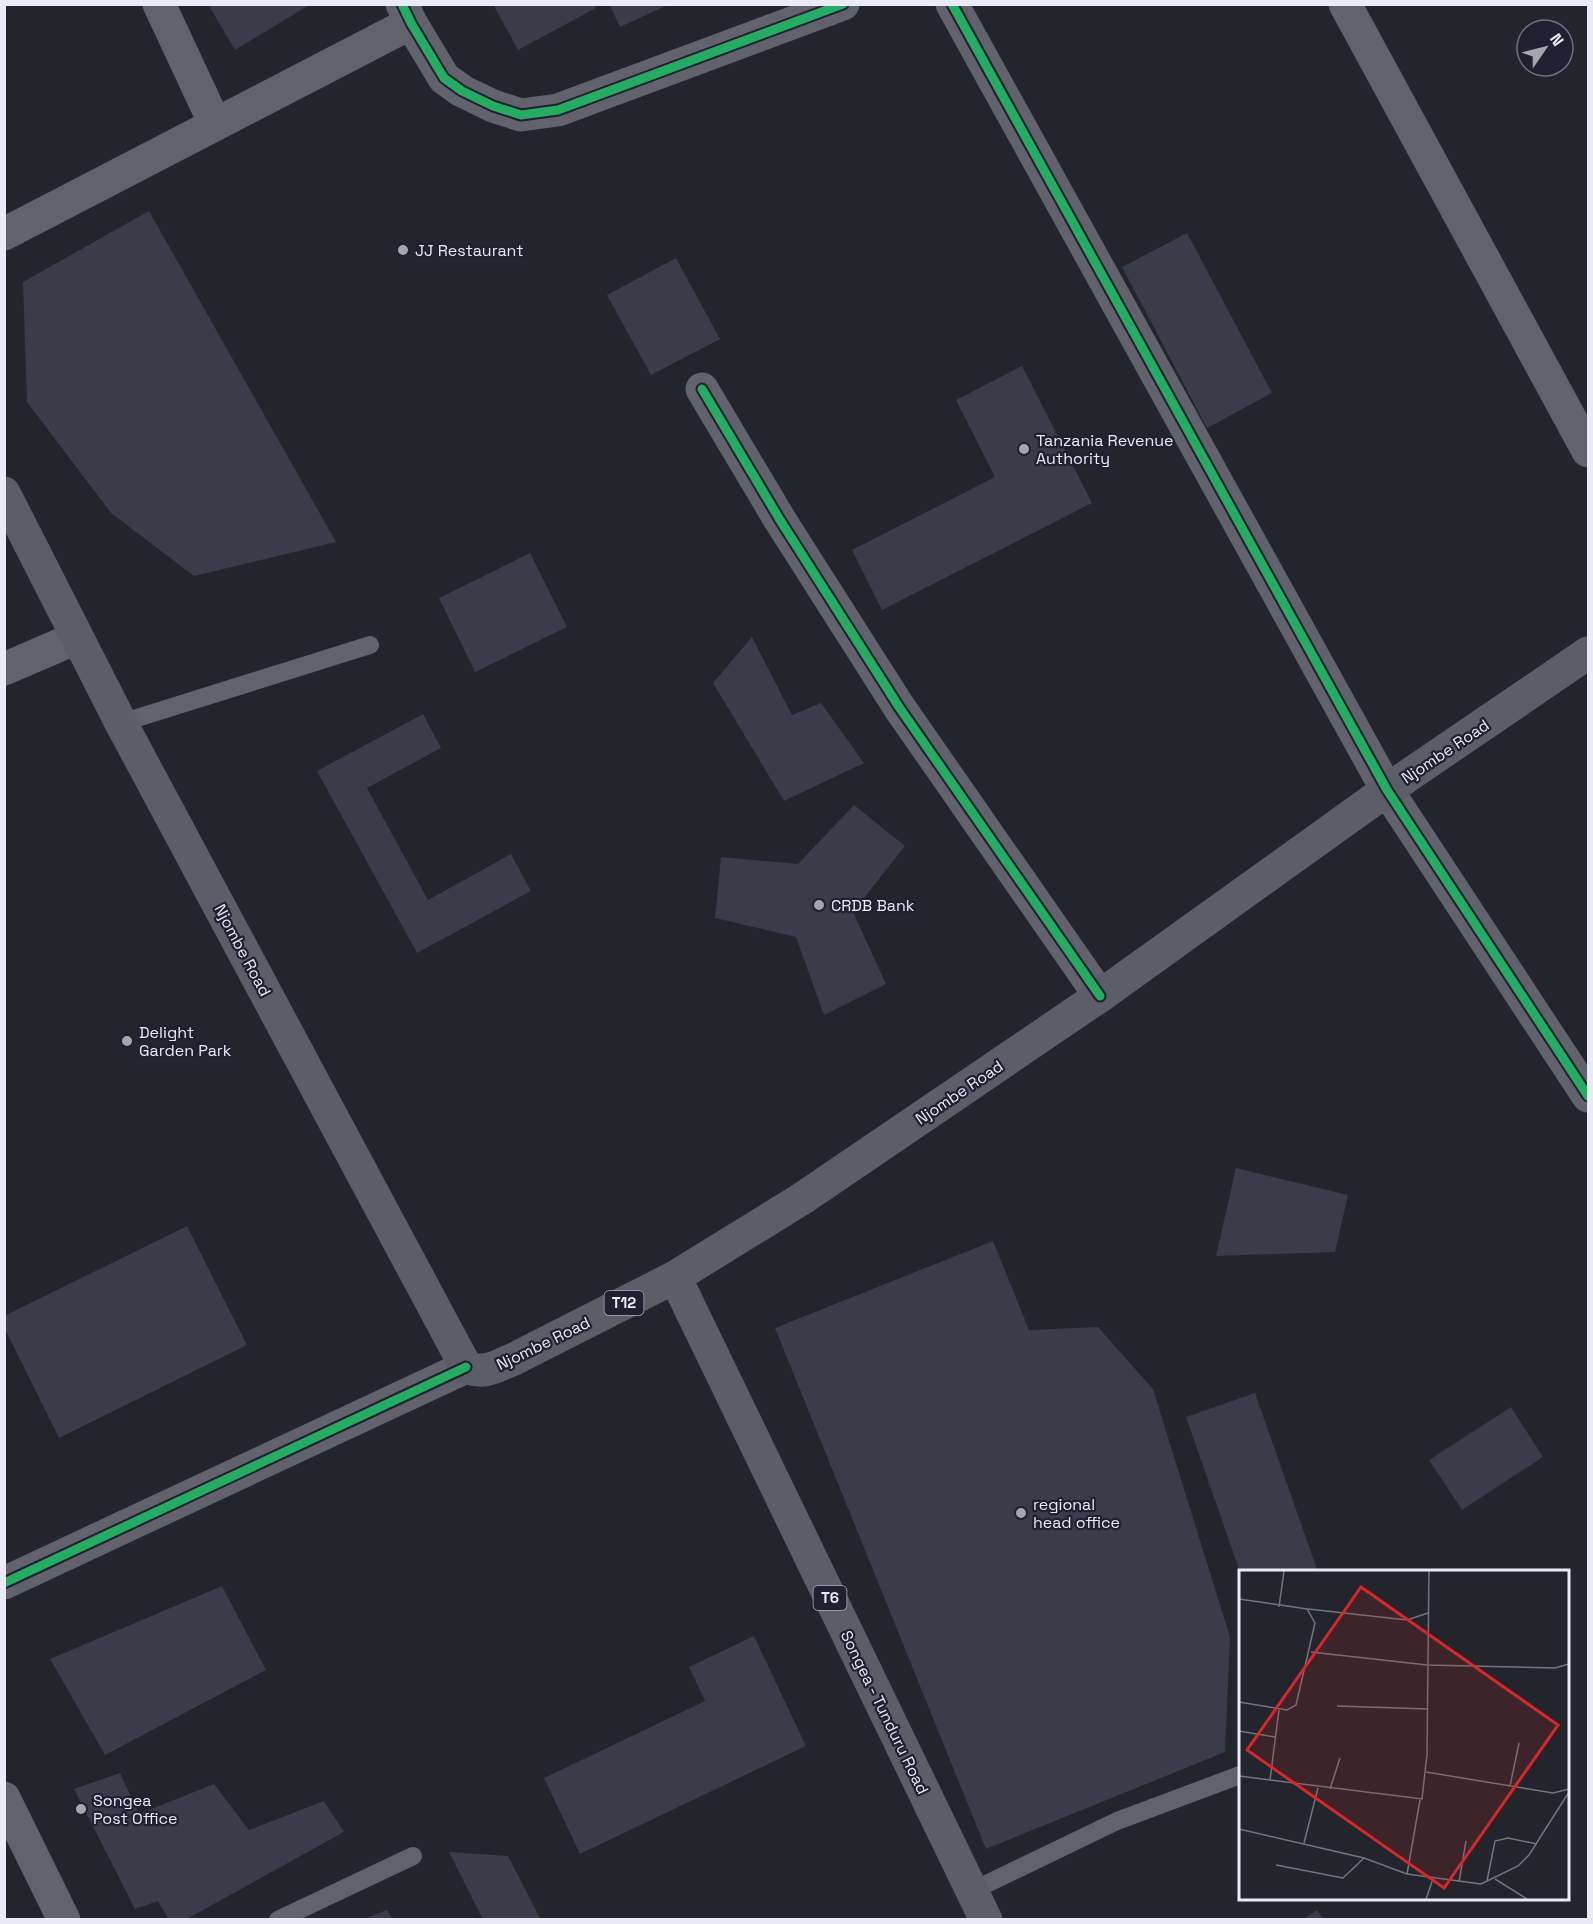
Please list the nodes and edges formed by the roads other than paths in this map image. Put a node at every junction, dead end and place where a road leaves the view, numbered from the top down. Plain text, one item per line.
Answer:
1 (159, 4) edge
2 (843, 4) edge
3 (952, 4) edge
4 (1345, 4) edge
5 (406, 14) edge
6 (215, 124) junction
7 (4, 234) edge
8 (702, 389) dead end
9 (1588, 451) edge
10 (4, 493) edge
11 (76, 638) junction
12 (370, 645) dead end
13 (1588, 653) edge
14 (4, 669) edge
15 (121, 723) junction
16 (1387, 790) junction
17 (1100, 996) junction
18 (1588, 1096) edge
19 (675, 1277) junction
20 (466, 1368) junction
21 (4, 1583) edge
22 (1239, 1775) edge
23 (7, 1808) edge
24 (412, 1856) dead end
25 (979, 1905) edge
26 (64, 1920) edge
27 (278, 1920) edge

1 - 6 street
2 - 5 street
3 - 16 street
4 - 9 street
5 - 6 street
6 - 7 street
8 - 17 street
10 - 11 highway, Njombe Road
11 - 14 street
11 - 15 highway, Njombe Road
12 - 15 lane
13 - 16 highway, Njombe Road / T12
15 - 20 highway, Njombe Road
16 - 17 highway, Njombe Road / T12
16 - 18 street
17 - 19 highway, Njombe Road / T12
19 - 20 highway, Njombe Road / T12
19 - 25 highway, Songea - Tunduru Road / T6
20 - 21 street
22 - 25 lane
23 - 26 street
24 - 27 lane

